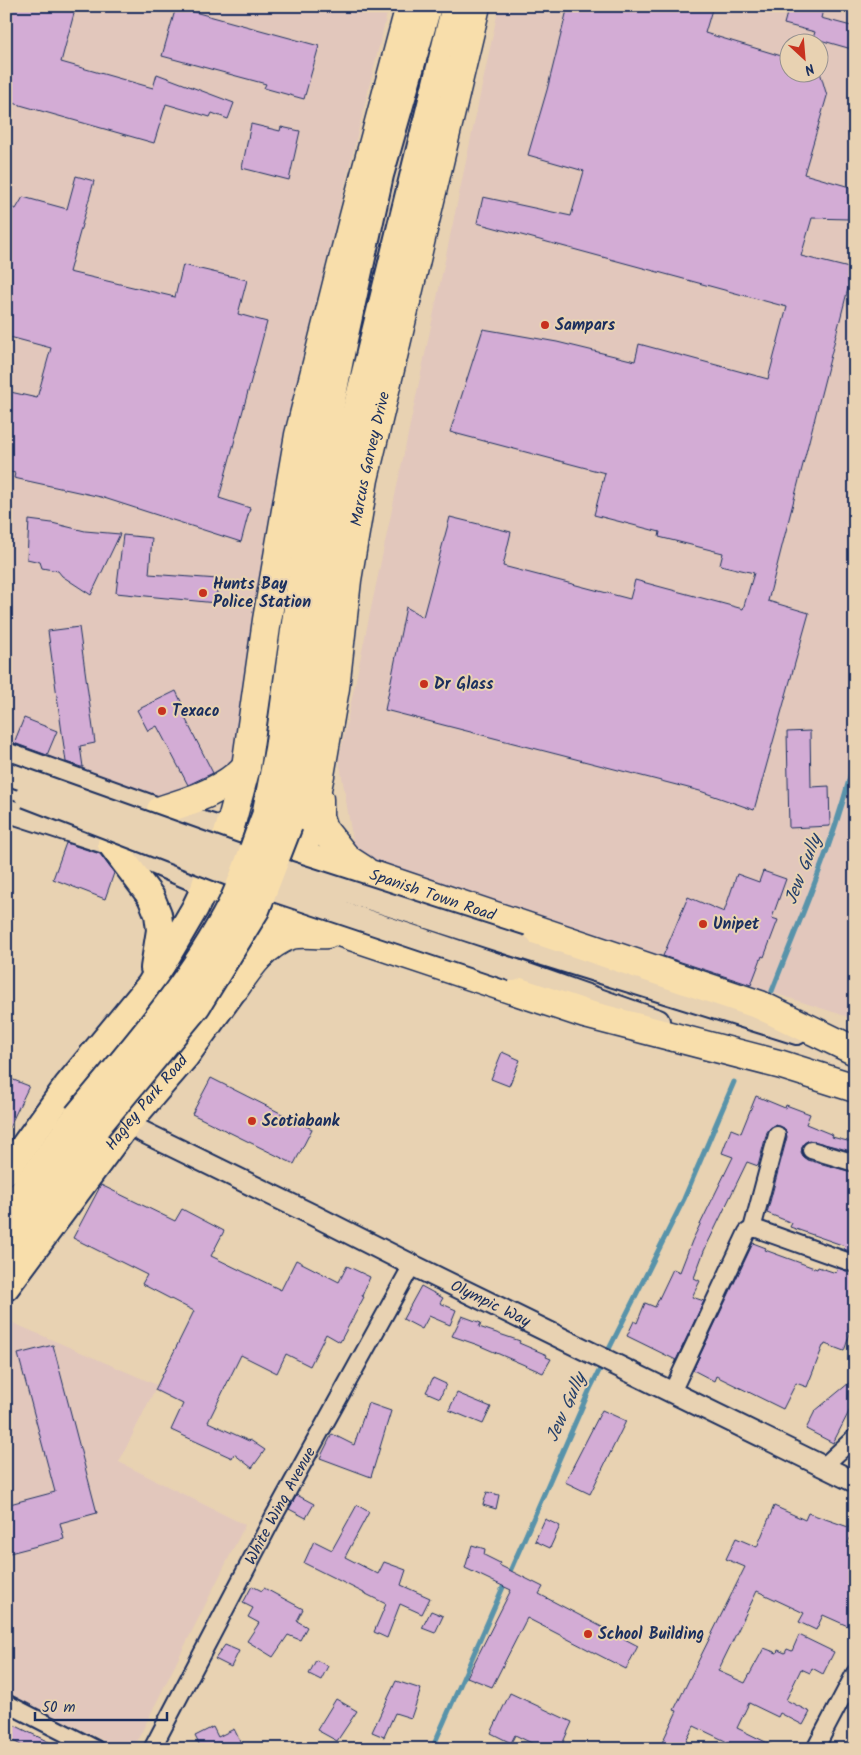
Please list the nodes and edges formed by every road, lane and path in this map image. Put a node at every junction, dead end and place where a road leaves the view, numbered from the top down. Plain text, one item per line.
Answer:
1 (410, 6) edge
2 (428, 6) edge
3 (455, 6) edge
4 (476, 6) edge
5 (320, 518) junction
6 (6, 754) edge
7 (246, 767) junction
8 (6, 773) edge
9 (320, 775) junction
10 (6, 788) edge
11 (6, 810) edge
12 (161, 810) junction
13 (229, 831) junction
14 (111, 844) junction
15 (302, 857) junction
16 (373, 875) junction
17 (206, 885) junction
18 (255, 908) junction
19 (377, 944) junction
20 (150, 985) junction
21 (235, 988) junction
22 (854, 1051) edge
23 (782, 1065) junction
24 (855, 1088) edge
25 (87, 1122) junction
26 (128, 1123) junction
27 (777, 1135) dead end
28 (811, 1150) dead end
29 (855, 1164) edge
30 (6, 1171) edge
31 (6, 1214) edge
32 (752, 1229) junction
33 (6, 1253) edge
34 (855, 1264) edge
35 (412, 1265) junction
36 (6, 1287) edge
37 (672, 1392) junction
38 (855, 1436) edge
39 (824, 1466) junction
40 (855, 1482) edge
41 (853, 1682) edge
42 (6, 1702) edge
43 (96, 1749) edge
44 (152, 1749) edge
45 (815, 1749) edge

1 - 7 highway
2 - 5 main road, Marcus Garvey Drive
3 - 5 main road, Marcus Garvey Drive
4 - 9 highway, Marcus Garvey Drive
5 - 18 main road, Marcus Garvey Drive, bridge
6 - 12 main road, Spanish Town Road
7 - 12 highway
7 - 13 highway
8 - 22 main road, Spanish Town Road, bridge
9 - 15 highway, Marcus Garvey Drive
9 - 16 highway
10 - 23 main road, bridge
11 - 14 main road
12 - 13 main road, Spanish Town Road
13 - 15 highway, Spanish Town Road
13 - 17 highway
14 - 17 main road
14 - 20 main road
15 - 16 highway, Spanish Town Road
15 - 18 highway, Marcus Garvey Drive
16 - 22 highway, Spanish Town Road
17 - 18 highway
17 - 20 main road
18 - 19 highway
18 - 21 main road, Hagley Park Road
18 - 25 main road, Hagley Park Road, bridge
19 - 21 highway
19 - 23 highway
20 - 26 main road
20 - 30 main road
21 - 26 main road, Hagley Park Road
23 - 24 highway
25 - 31 main road, Hagley Park Road
25 - 33 main road, Hagley Park Road
26 - 35 street, Olympic Way
26 - 36 main road, Hagley Park Road
27 - 32 street
28 - 29 street
32 - 34 street
32 - 37 street
35 - 37 street, Olympic Way
35 - 44 street, White Wing Avenue
37 - 39 street, Olympic Way
38 - 39 street
39 - 40 street, Olympic Way
41 - 45 street
42 - 43 street

